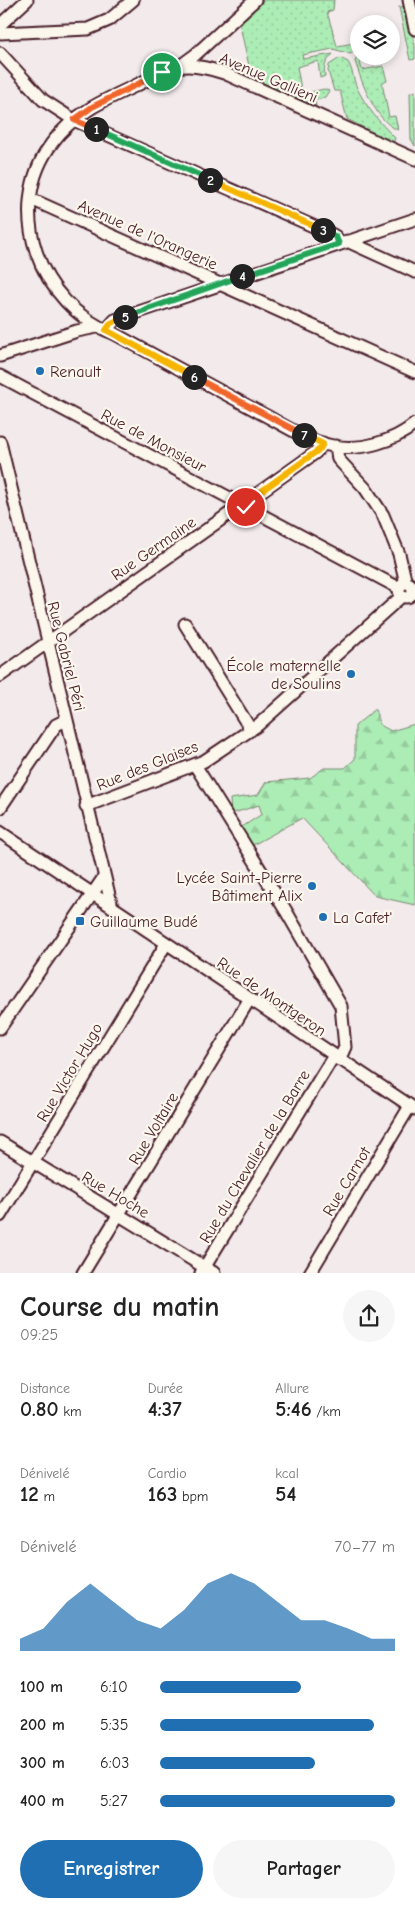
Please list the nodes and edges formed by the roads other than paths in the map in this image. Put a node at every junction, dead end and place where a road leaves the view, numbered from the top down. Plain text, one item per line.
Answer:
1 (27, 0) edge
2 (133, 0) edge
3 (255, 0) edge
4 (409, 0) edge
5 (0, 25) edge
6 (415, 29) edge
7 (0, 33) edge
8 (0, 53) edge
9 (180, 66) junction
10 (74, 120) junction
11 (415, 159) edge
12 (31, 199) junction
13 (415, 219) edge
14 (343, 243) junction
15 (415, 272) edge
16 (220, 284) junction
17 (84, 319) junction
18 (101, 329) junction
19 (77, 331) junction
20 (0, 356) edge
21 (415, 372) edge
22 (0, 376) edge
23 (415, 424) edge
24 (0, 442) edge
25 (323, 444) junction
26 (336, 446) junction
27 (242, 505) junction
28 (409, 590) edge
29 (185, 624) dead end
30 (48, 642) junction
31 (0, 676) edge
32 (66, 720) junction
33 (250, 730) junction
34 (195, 765) junction
35 (86, 806) junction
36 (0, 808) edge
37 (0, 832) edge
38 (104, 877) junction
39 (92, 894) junction
40 (112, 907) junction
41 (166, 944) junction
42 (249, 1000) junction
43 (0, 1028) edge
44 (336, 1058) junction
45 (412, 1108) edge
46 (0, 1142) edge
47 (33, 1162) junction
48 (119, 1215) junction
49 (0, 1216) edge
50 (207, 1271) edge
51 (84, 1273) edge
52 (310, 1273) edge

1 - 5 street
2 - 7 street
3 - 9 street
4 - 6 street
8 - 10 street
9 - 10 street, Avenue Gallieni
9 - 11 street, Avenue Gallieni
10 - 12 street, Avenue Gallieni
10 - 14 street
12 - 16 street, Avenue de l'Orangerie
12 - 17 street, Avenue Gallieni
13 - 14 street
14 - 15 street
14 - 16 street
16 - 18 street
16 - 21 street, Avenue de l'Orangerie
17 - 18 street, Avenue Gallieni
17 - 19 street
18 - 19 street
18 - 25 street, Avenue Gallieni
19 - 20 street
22 - 27 street, Rue de Monsieur
23 - 26 street, Avenue Gallieni
24 - 30 street, Rue Gabriel Péri
25 - 26 street, Avenue Gallieni
25 - 27 street, Rue Germaine
26 - 28 street
27 - 28 street, Rue de Monsieur
27 - 30 street, Rue Germaine
28 - 33 street, Rue des Glaises
29 - 33 street
30 - 31 street, Rue Germaine
30 - 32 street, Rue Gabriel Péri
32 - 35 street, Rue Gabriel Péri
32 - 36 street
33 - 34 street, Rue des Glaises
34 - 35 street, Rue des Glaises
34 - 44 street, Rue du Chevalier de la Barre
35 - 38 street, Rue Gabriel Péri
37 - 39 street, Rue de Montgeron
38 - 39 street
38 - 40 street
39 - 40 street, Rue de Montgeron
39 - 43 street
40 - 41 street, Rue de Montgeron
41 - 42 street, Rue de Montgeron
41 - 47 street, Rue Victor Hugo
42 - 44 street, Rue de Montgeron
42 - 48 street, Rue Voltaire
44 - 45 street, Rue de Montgeron
44 - 50 street, Rue du Chevalier de la Barre
45 - 52 street, Rue Carnot
46 - 47 street, Rue Hoche
47 - 48 street, Rue Hoche
47 - 49 street, Rue Victor Hugo
48 - 50 street, Rue Hoche
48 - 51 street, Rue Voltaire

